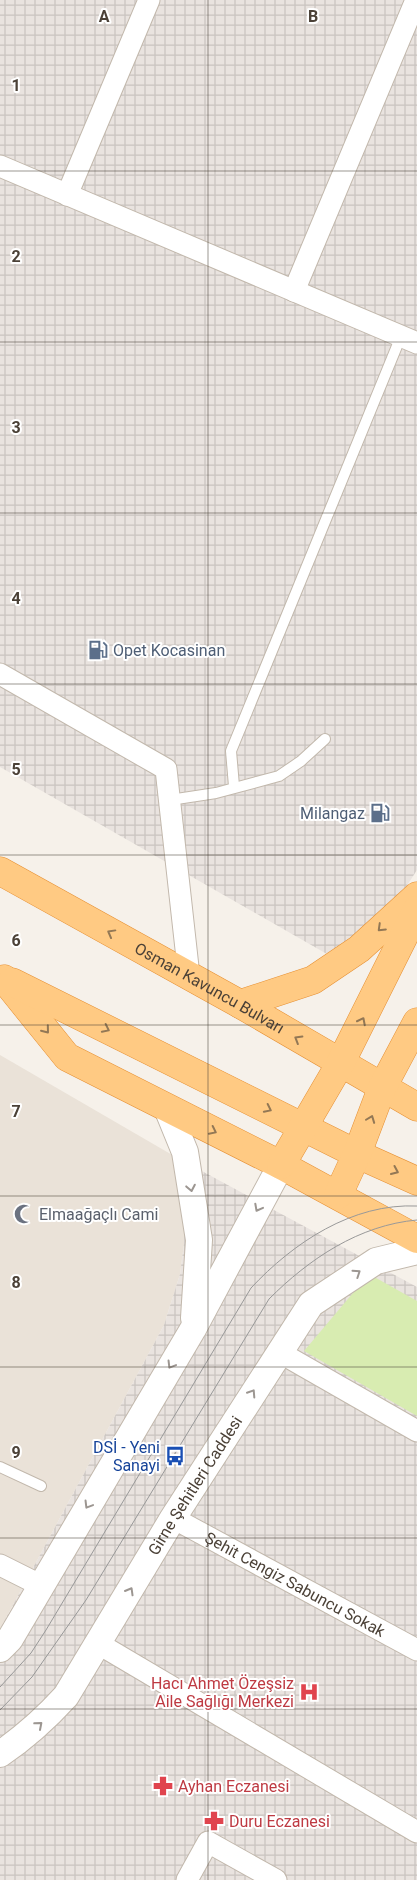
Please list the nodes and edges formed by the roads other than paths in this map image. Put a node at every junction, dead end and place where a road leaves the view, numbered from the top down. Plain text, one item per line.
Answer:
1 (149, 0) edge
2 (416, 0) edge
3 (0, 166) edge
4 (67, 195) junction
5 (294, 291) junction
6 (407, 344) edge
7 (0, 674) edge
8 (325, 739) dead end
9 (234, 786) junction
10 (170, 800) junction
11 (0, 871) edge
12 (417, 896) edge
13 (417, 910) edge
14 (189, 976) junction
15 (2, 978) edge
16 (240, 1004) junction
17 (417, 1022) edge
18 (340, 1064) junction
19 (382, 1088) junction
20 (166, 1108) junction
21 (417, 1108) edge
22 (304, 1127) junction
23 (358, 1154) junction
24 (281, 1165) junction
25 (417, 1180) edge
26 (338, 1196) junction
27 (417, 1239) edge
28 (417, 1251) edge
29 (193, 1329) junction
30 (279, 1352) junction
31 (417, 1431) edge
32 (0, 1466) edge
33 (41, 1486) dead end
34 (173, 1518) junction
35 (0, 1565) edge
36 (40, 1585) junction
37 (99, 1644) junction
38 (0, 1649) edge
39 (417, 1650) edge
40 (0, 1754) edge
41 (417, 1832) edge
42 (187, 1880) edge
43 (276, 1880) edge

1 - 4 street
2 - 5 street
3 - 4 street
4 - 5 street
5 - 6 street
6 - 9 lane
7 - 10 street
8 - 9 lane
9 - 10 lane
10 - 14 street
14 -> 11 highway, Osman Kavuncu Bulvarı
12 -> 16 highway
18 -> 13 highway
14 - 16 highway, Osman Kavuncu Bulvarı
15 -> 20 highway
15 -> 22 highway
18 -> 16 highway, Osman Kavuncu Bulvarı
17 - 19 highway
18 - 19 highway, Osman Kavuncu Bulvarı
18 - 22 highway
19 - 21 highway, Osman Kavuncu Bulvarı
23 -> 19 highway
20 -> 24 highway
20 -> 29 street
22 - 23 highway
22 - 24 highway
23 -> 25 highway
23 - 26 highway
24 - 26 highway
24 -> 29 street
26 - 27 highway
30 -> 28 street, Girne Şehitleri Caddesi
29 -> 36 street
30 - 31 street
34 -> 30 street, Girne Şehitleri Caddesi
32 - 33 lane
37 -> 34 street, Girne Şehitleri Caddesi
34 - 39 street, Şehit Cengiz Sabuncu Sokak
35 - 36 street
36 - 38 street
40 -> 37 street, Girne Şehitleri Caddesi
37 - 41 street
42 - 43 street

